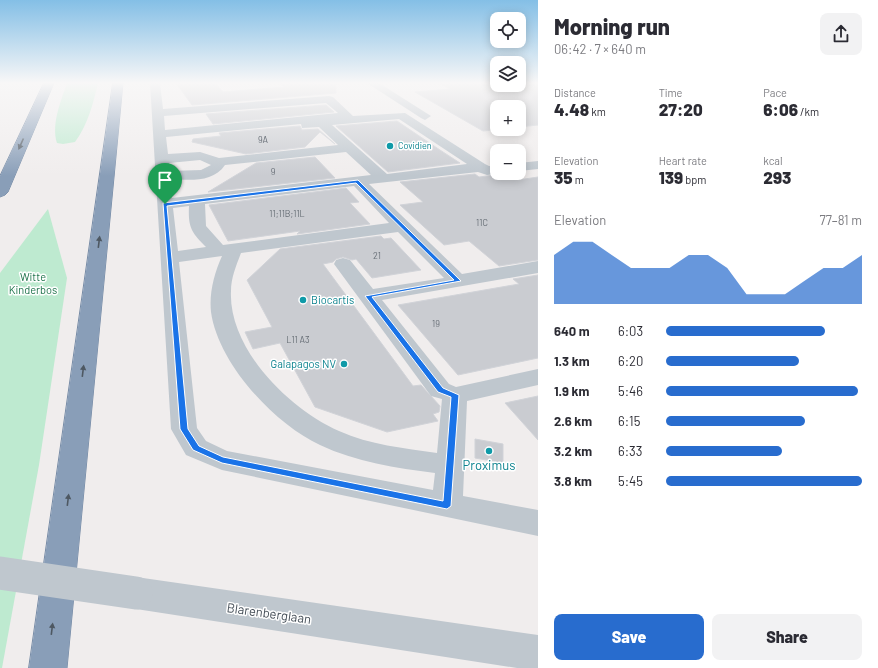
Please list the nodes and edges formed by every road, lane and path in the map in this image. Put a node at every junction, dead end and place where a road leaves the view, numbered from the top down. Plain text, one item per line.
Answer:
1 (35, 114) edge
2 (114, 114) edge
3 (159, 114) edge
4 (272, 114) edge
5 (345, 114) edge
6 (422, 114) edge
7 (433, 121) dead end
8 (322, 123) junction
9 (163, 143) junction
10 (349, 148) junction
11 (538, 155) edge
12 (186, 156) junction
13 (526, 157) edge
14 (217, 162) junction
15 (538, 165) edge
16 (526, 166) edge
17 (480, 167) junction
18 (490, 171) edge
19 (196, 175) junction
20 (383, 178) junction
21 (357, 181) junction
22 (0, 192) edge
23 (197, 198) junction
24 (165, 204) junction
25 (402, 226) junction
26 (226, 250) junction
27 (169, 258) junction
28 (343, 264) dead end
29 (538, 268) edge
30 (458, 281) junction
31 (368, 296) junction
32 (538, 378) edge
33 (455, 395) junction
34 (450, 465) junction
35 (447, 506) junction
36 (538, 524) edge
37 (0, 573) edge
38 (538, 653) edge
39 (48, 668) edge

1 -> 22 highway
39 -> 2 highway
3 - 9 street
4 - 9 street
5 - 9 street
6 - 7 street
8 - 9 street
8 - 10 street
8 - 17 street
9 - 12 street
9 - 12 street
9 - 19 street
9 - 24 street
10 - 14 street
10 - 20 street
11 - 13 street
12 - 14 street
14 - 19 street
15 - 16 street
17 - 18 street
17 - 20 street
19 - 23 street
20 - 21 street
21 - 23 street
21 - 25 street
23 - 24 street
23 - 26 street
24 - 27 street
25 - 26 street
25 - 30 street
26 - 27 street
26 - 34 street
27 - 35 street
28 - 31 street
29 - 30 street
30 - 31 street
31 - 33 street
32 - 33 street
33 - 34 street
34 - 35 street
35 - 36 street
37 - 38 street, Blarenberglaan, bridge

